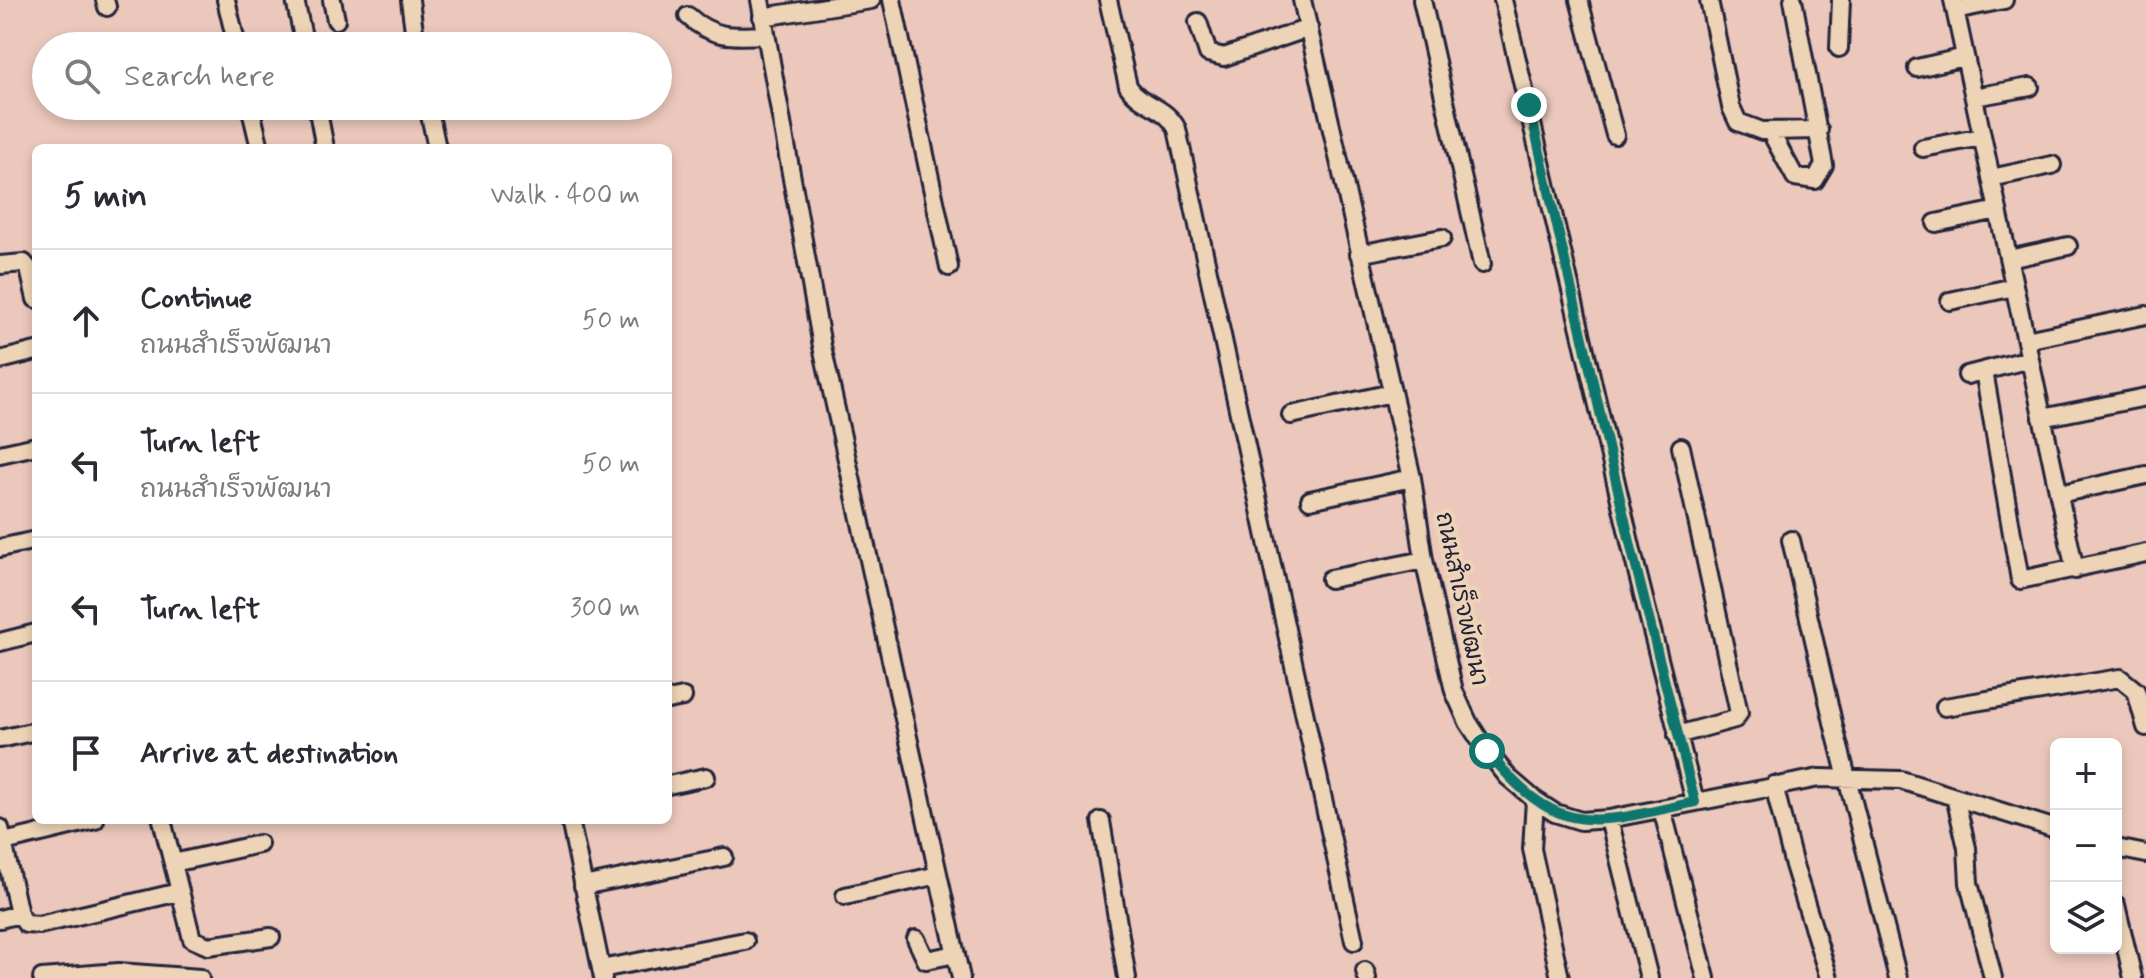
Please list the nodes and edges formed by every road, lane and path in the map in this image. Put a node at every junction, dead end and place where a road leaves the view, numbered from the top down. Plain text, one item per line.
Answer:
1 (226, 0) edge
2 (295, 0) edge
3 (332, 0) edge
4 (410, 0) edge
5 (871, 0) edge
6 (892, 0) edge
7 (1108, 0) edge
8 (1302, 0) edge
9 (1422, 0) edge
10 (1503, 0) edge
11 (1579, 0) edge
12 (1709, 0) edge
13 (1793, 0) edge
14 (1841, 0) edge
15 (2004, 0) edge
16 (1954, 5) edge
17 (761, 8) edge
18 (688, 16) dead end
19 (336, 20) dead end
20 (1198, 22) dead end
21 (1309, 28) junction
22 (234, 32) edge
23 (302, 32) edge
24 (414, 32) edge
25 (764, 35) junction
26 (1839, 48) dead end
27 (1965, 57) junction
28 (1917, 68) dead end
29 (2030, 87) dead end
30 (1974, 97) junction
31 (253, 120) edge
32 (320, 120) edge
33 (431, 120) edge
34 (1819, 130) junction
35 (1770, 131) junction
36 (1615, 135) dead end
37 (1982, 137) junction
38 (259, 144) edge
39 (324, 144) edge
40 (436, 144) edge
41 (1923, 148) dead end
42 (2052, 165) dead end
43 (1991, 178) junction
44 (1998, 210) junction
45 (1936, 223) dead end
46 (1442, 238) dead end
47 (2068, 246) dead end
48 (1359, 254) junction
49 (2009, 259) junction
50 (1482, 264) dead end
51 (0, 265) edge
52 (949, 267) dead end
53 (32, 287) edge
54 (2014, 287) junction
55 (1950, 301) dead end
56 (2146, 315) edge
57 (2026, 340) junction
58 (32, 352) edge
59 (2030, 359) junction
60 (0, 360) edge
61 (1984, 371) junction
62 (1967, 375) dead end
63 (1392, 393) junction
64 (2146, 397) edge
65 (1291, 415) dead end
66 (2042, 418) junction
67 (32, 447) edge
68 (1681, 447) dead end
69 (0, 454) edge
70 (2146, 475) edge
71 (1412, 478) junction
72 (2059, 494) junction
73 (1310, 500) dead end
74 (1791, 540) dead end
75 (32, 541) edge
76 (0, 548) edge
77 (2146, 553) edge
78 (1424, 560) junction
79 (2075, 570) junction
80 (1330, 579) dead end
81 (32, 634) edge
82 (0, 642) edge
83 (1945, 707) dead end
84 (2146, 727) edge
85 (32, 732) edge
86 (1677, 735) junction
87 (0, 739) edge
88 (706, 777) dead end
89 (1847, 779) junction
90 (672, 784) edge
91 (1774, 785) junction
92 (1955, 797) junction
93 (1535, 800) junction
94 (1695, 802) junction
95 (1662, 809) junction
96 (1609, 819) junction
97 (1101, 821) dead end
98 (70, 824) edge
99 (163, 824) edge
100 (571, 824) edge
101 (2050, 827) edge
102 (2, 835) edge
103 (259, 844) dead end
104 (2122, 849) edge
105 (2146, 854) edge
106 (724, 857) dead end
107 (173, 863) junction
108 (938, 875) junction
109 (583, 886) junction
110 (179, 892) junction
111 (845, 896) dead end
112 (19, 914) junction
113 (0, 919) edge
114 (2122, 931) edge
115 (271, 937) dead end
116 (916, 939) dead end
117 (745, 941) dead end
118 (1354, 941) dead end
119 (956, 954) junction
120 (602, 974) edge
121 (42, 978) edge
122 (200, 978) edge
123 (961, 978) edge
124 (1127, 978) edge
125 (1560, 978) edge
126 (1649, 978) edge
127 (1706, 978) edge
128 (1829, 978) edge
129 (1898, 978) edge
130 (1993, 978) edge
131 (2133, 978) edge

1 - 22 street
2 - 23 street
3 - 19 street
4 - 24 street
5 - 17 street
6 - 52 street
7 - 118 street
8 - 21 street, ถนนสำเร็จพัฒนา
9 - 50 street
10 - 86 street
11 - 36 street
12 - 35 street
13 - 34 street
14 - 26 street
15 - 16 street
16 - 27 street
17 - 25 street
18 - 25 street
20 - 21 street
21 - 48 street, ถนนสำเร็จพัฒนา
25 - 108 street
27 - 28 street
27 - 30 street
29 - 30 street
30 - 37 street
31 - 38 street
32 - 39 street
33 - 40 street
34 - 35 street
34 - 35 street
37 - 41 street
37 - 43 street
42 - 43 street
43 - 44 street
44 - 45 street
44 - 49 street
46 - 48 street
47 - 49 street
48 - 63 street, ถนนสำเร็จพัฒนา
49 - 54 street
51 - 53 street
54 - 55 street
54 - 57 street
56 - 57 street
57 - 59 street
58 - 60 street
59 - 61 street
59 - 66 street
61 - 62 street
61 - 79 street
63 - 65 street
63 - 71 street, ถนนสำเร็จพัฒนา
64 - 66 street
66 - 72 street
67 - 69 street
68 - 86 street
70 - 72 street
71 - 73 street
71 - 78 street, ถนนสำเร็จพัฒนา
72 - 79 street
74 - 89 street
75 - 76 street
77 - 79 street
78 - 80 street
78 - 93 street, ถนนสำเร็จพัฒนา
81 - 82 street
83 - 84 street
85 - 87 street
86 - 94 street
88 - 90 street
89 - 91 street, ถนนสำเร็จพัฒนา
89 - 92 street, ถนนสำเร็จพัฒนา
89 - 129 street
91 - 94 street, ถนนสำเร็จพัฒนา
91 - 128 street
92 - 101 street, ถนนสำเร็จพัฒนา
92 - 130 street
93 - 96 street, ถนนสำเร็จพัฒนา
93 - 125 street
94 - 95 street, ถนนสำเร็จพัฒนา
95 - 96 street, ถนนสำเร็จพัฒนา
95 - 127 street
96 - 126 street
97 - 124 street
98 - 102 street
99 - 107 street
100 - 109 street
102 - 112 street
103 - 107 street
104 - 105 street
106 - 109 street
107 - 110 street
108 - 111 street
108 - 119 street
109 - 120 street
110 - 112 street
110 - 115 street
112 - 113 street
114 - 131 street
116 - 119 street
117 - 120 street
119 - 123 street
121 - 122 street

